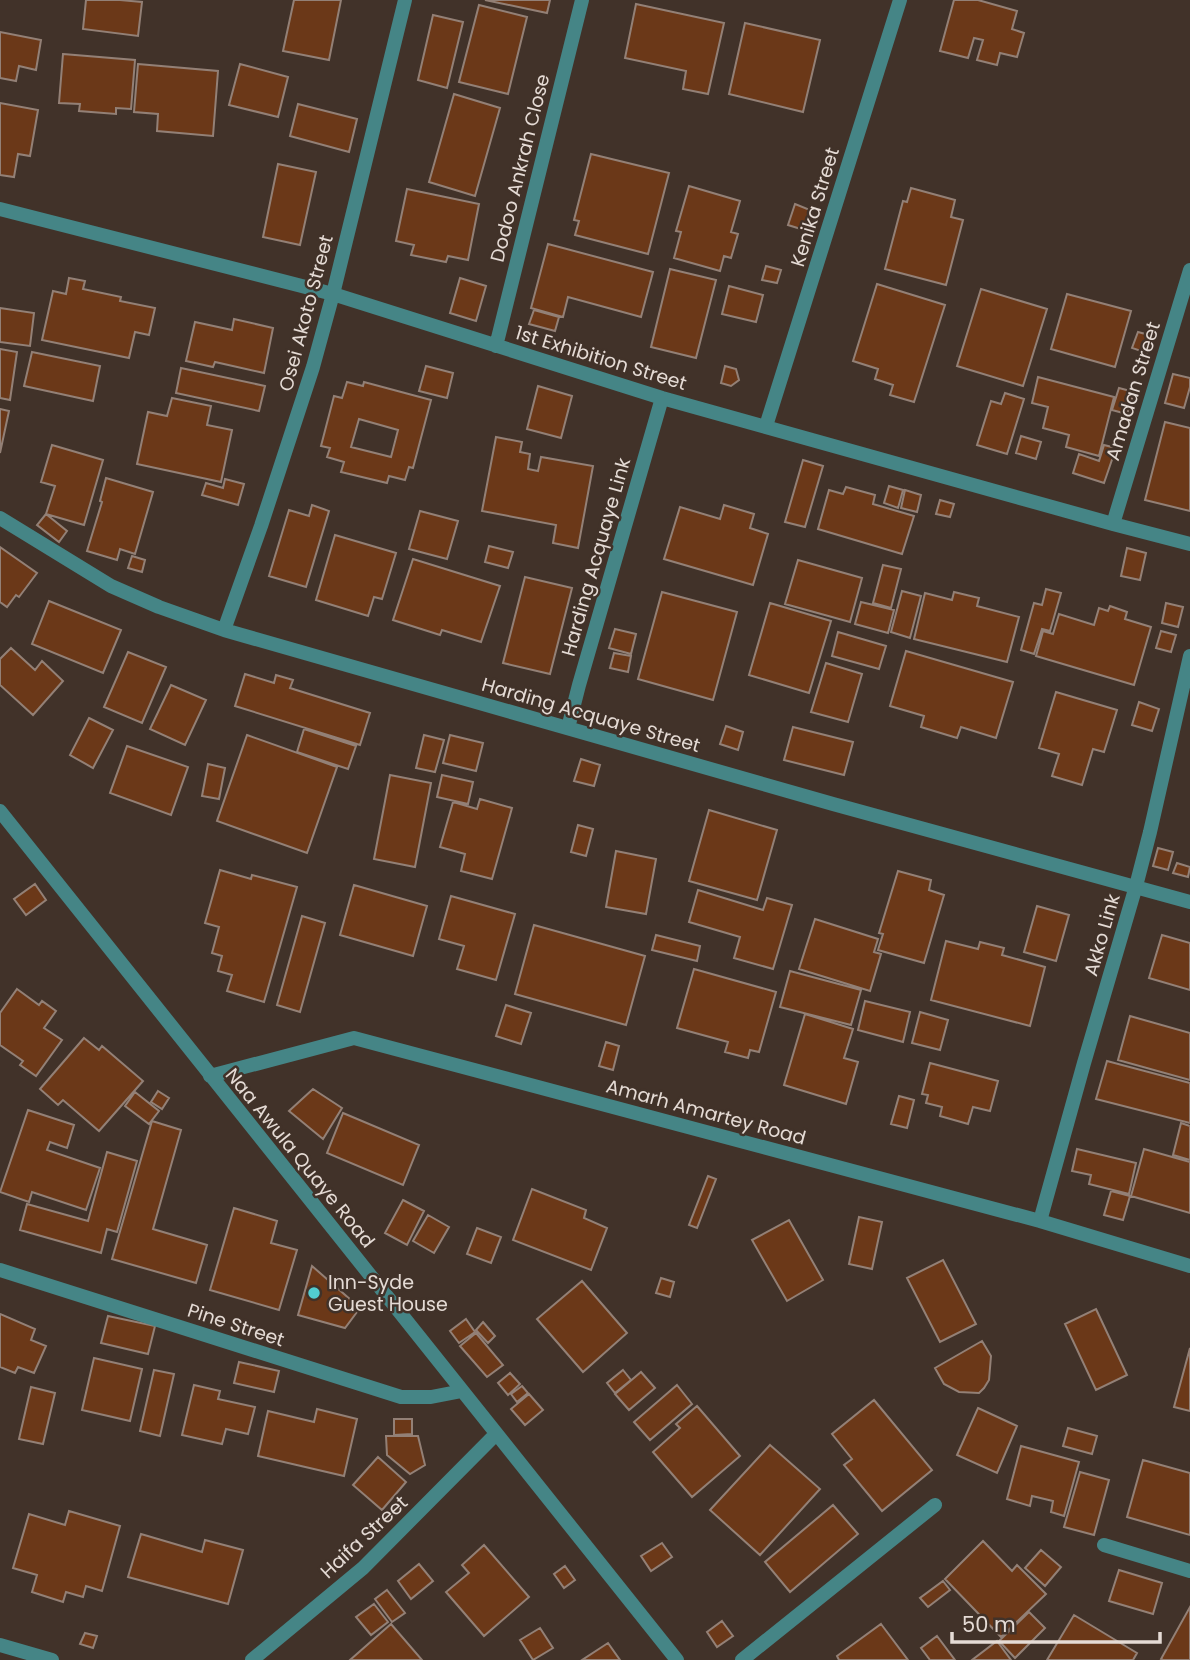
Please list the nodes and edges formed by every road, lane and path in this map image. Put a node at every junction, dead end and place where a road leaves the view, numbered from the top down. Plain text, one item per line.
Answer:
1 (405, 0) edge
2 (582, 0) edge
3 (900, 0) edge
4 (0, 209) edge
5 (1190, 270) edge
6 (333, 294) junction
7 (496, 346) junction
8 (662, 398) junction
9 (766, 426) junction
10 (0, 518) edge
11 (1113, 524) junction
12 (1190, 544) edge
13 (224, 630) junction
14 (1190, 656) edge
15 (568, 728) junction
16 (0, 811) edge
17 (1136, 886) junction
18 (1190, 902) edge
19 (210, 1076) junction
20 (1040, 1221) junction
21 (1190, 1266) edge
22 (0, 1270) edge
23 (462, 1391) junction
24 (496, 1434) junction
25 (936, 1505) dead end
26 (1104, 1545) dead end
27 (1190, 1571) edge
28 (0, 1645) edge
29 (52, 1660) edge
30 (252, 1660) edge
31 (677, 1660) edge
32 (742, 1660) edge

1 - 6 street, Osei Akoto Street
2 - 7 street, Dodoo Ankrah Close
3 - 9 street, Kenika Street
4 - 6 street, 1st Exhibition Street
5 - 11 street, Amadan Street
6 - 7 street, 1st Exhibition Street
6 - 13 street, Osei Akoto Street
7 - 8 street, 1st Exhibition Street
8 - 9 street, 1st Exhibition Street
8 - 15 street, Harding Acquaye Link
9 - 11 street, 1st Exhibition Street
10 - 13 street, Harding Acquaye Street
11 - 12 street, 1st Exhibition Street
13 - 15 street, Harding Acquaye Street
14 - 17 street, Akko Link
15 - 17 street, Harding Acquaye Street
16 - 19 street, Naa Awula Quaye Road
17 - 18 street, Harding Acquaye Street
17 - 20 street, Akko Link
19 - 20 street, Amarh Amartey Road
19 - 23 street, Naa Awula Quaye Road
20 - 21 street, Amarh Amartey Road
22 - 23 street, Pine Street
23 - 24 street, Naa Awula Quaye Road
24 - 30 street, Haifa Street
24 - 31 street, Naa Awula Quaye Road
25 - 32 street
26 - 27 street
28 - 29 street

